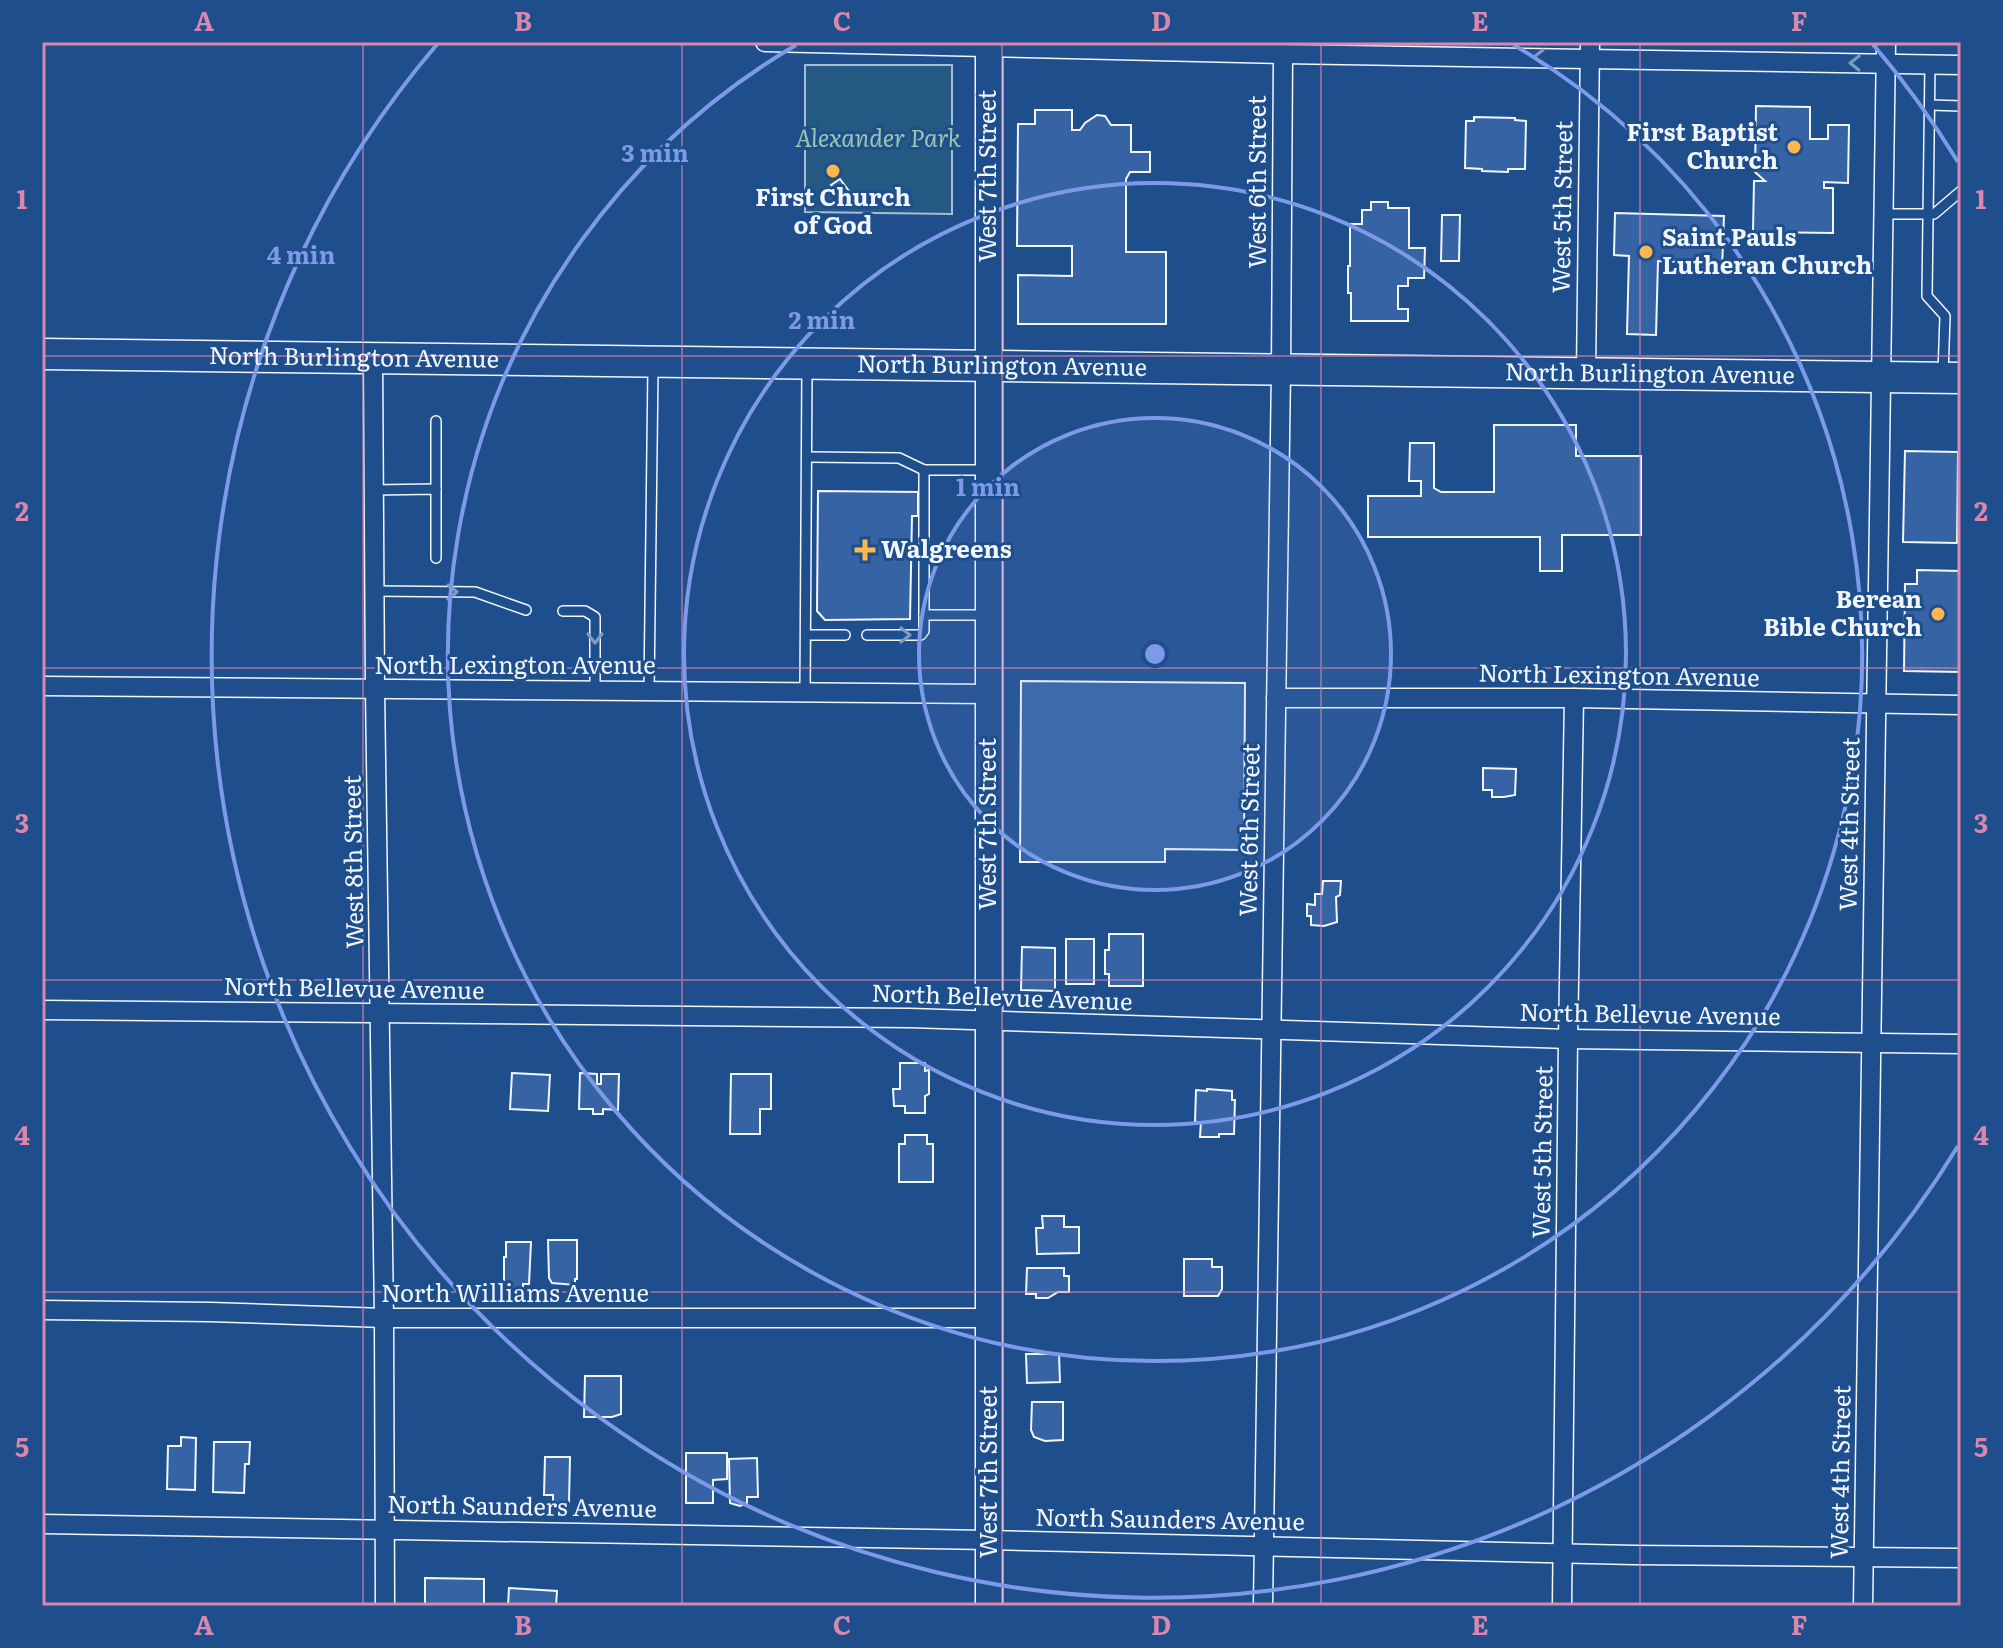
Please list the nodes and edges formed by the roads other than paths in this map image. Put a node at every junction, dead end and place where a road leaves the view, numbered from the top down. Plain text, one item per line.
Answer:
1 (765, 42) edge
2 (1886, 42) edge
3 (989, 44) edge
4 (1590, 50) edge
5 (1283, 54) junction
6 (1885, 64) junction
7 (1930, 64) junction
8 (1961, 65) edge
9 (1930, 105) junction
10 (1961, 106) edge
11 (1961, 191) edge
12 (1883, 214) junction
13 (1927, 214) junction
14 (42, 354) edge
15 (373, 357) junction
16 (653, 361) junction
17 (807, 363) junction
18 (988, 366) junction
19 (1281, 370) junction
20 (1586, 373) junction
21 (1881, 377) junction
22 (1952, 378) edge
23 (436, 421) dead end
24 (809, 457) dead end
25 (924, 470) junction
26 (988, 470) junction
27 (436, 489) junction
28 (374, 490) junction
29 (436, 558) dead end
30 (375, 591) junction
31 (526, 610) dead end
32 (563, 611) dead end
33 (924, 615) junction
34 (988, 615) junction
35 (806, 635) junction
36 (845, 635) dead end
37 (867, 635) dead end
38 (42, 686) edge
39 (375, 689) junction
40 (595, 691) junction
41 (649, 691) junction
42 (805, 693) junction
43 (988, 694) junction
44 (1276, 698) junction
45 (1574, 698) junction
46 (1876, 703) junction
47 (1961, 705) edge
48 (42, 1010) edge
49 (381, 1014) junction
50 (988, 1021) junction
51 (1271, 1028) junction
52 (1568, 1039) junction
53 (1871, 1043) junction
54 (1961, 1044) edge
55 (42, 1310) edge
56 (384, 1318) junction
57 (988, 1318) junction
58 (42, 1524) edge
59 (384, 1529) junction
60 (989, 1540) junction
61 (1264, 1546) junction
62 (1563, 1554) junction
63 (1864, 1557) junction
64 (1961, 1558) edge
65 (385, 1606) edge
66 (989, 1606) edge
67 (1263, 1606) edge
68 (1562, 1606) edge
69 (1863, 1606) edge

1 - 3 street
2 - 6 street, West 4th Street
3 - 5 street
3 - 18 main road, West 7th Street
4 -> 5 street
6 -> 4 street
4 - 20 street, West 5th Street
5 - 19 street, West 6th Street
6 - 7 street
6 - 12 street, West 4th Street
7 - 8 street
7 - 9 lane
9 - 10 lane
9 - 13 lane
11 - 13 lane
12 - 13 lane
12 - 21 street, West 4th Street
13 - 22 lane
14 - 15 highway, North Burlington Avenue
15 - 16 highway, North Burlington Avenue
15 - 28 street, West 8th Street
16 - 17 highway, North Burlington Avenue
16 - 41 lane
17 - 18 highway, North Burlington Avenue
17 - 35 lane
18 - 19 highway, North Burlington Avenue
18 - 26 main road, West 7th Street
19 - 20 highway, North Burlington Avenue
19 - 44 street, West 6th Street
20 - 21 highway, North Burlington Avenue
21 - 22 highway, North Burlington Avenue
21 - 46 street, West 4th Street
23 - 27 lane
24 - 25 lane
25 - 26 lane
25 - 33 lane
26 - 34 main road, West 7th Street
27 - 28 lane
27 - 29 lane
28 - 30 street, West 8th Street
30 -> 31 lane
30 - 39 street, West 8th Street
32 -> 40 lane
33 - 34 lane
37 -> 33 lane
34 - 43 main road, West 7th Street
35 - 36 lane
35 - 42 lane
38 - 39 street, North Lexington Avenue
39 - 40 street, North Lexington Avenue
39 - 49 street, West 8th Street
40 - 41 street, North Lexington Avenue
41 - 42 street, North Lexington Avenue
42 - 43 street, North Lexington Avenue
43 - 50 main road, West 7th Street
44 - 45 street, North Lexington Avenue
44 - 51 street, West 6th Street
45 - 46 street, North Lexington Avenue
45 - 52 street, West 5th Street
46 - 47 street, North Lexington Avenue
46 - 53 street, West 4th Street
48 - 49 street, North Bellevue Avenue
49 - 50 street, North Bellevue Avenue
49 - 56 street, West 8th Street
50 - 51 street, North Bellevue Avenue
50 - 57 main road, West 7th Street
51 - 52 street, North Bellevue Avenue
51 - 61 street, West 6th Street
52 - 53 street, North Bellevue Avenue
52 - 62 street, West 5th Street
53 - 54 street, North Bellevue Avenue
53 - 63 street, West 4th Street
55 - 56 street, North Williams Avenue
56 - 57 street, North Williams Avenue
56 - 59 street, West 8th Street
57 - 60 main road, West 7th Street
58 - 59 street, North Saunders Avenue
59 - 60 street, North Saunders Avenue
59 - 65 street, West 8th Street
60 - 61 street, North Saunders Avenue
60 - 66 main road, West 7th Street
61 - 62 street, North Saunders Avenue
61 - 67 street, West 6th Street
62 - 63 street, North Saunders Avenue
62 - 68 street, West 5th Street
63 - 64 street, North Saunders Avenue
63 - 69 street, West 4th Street

